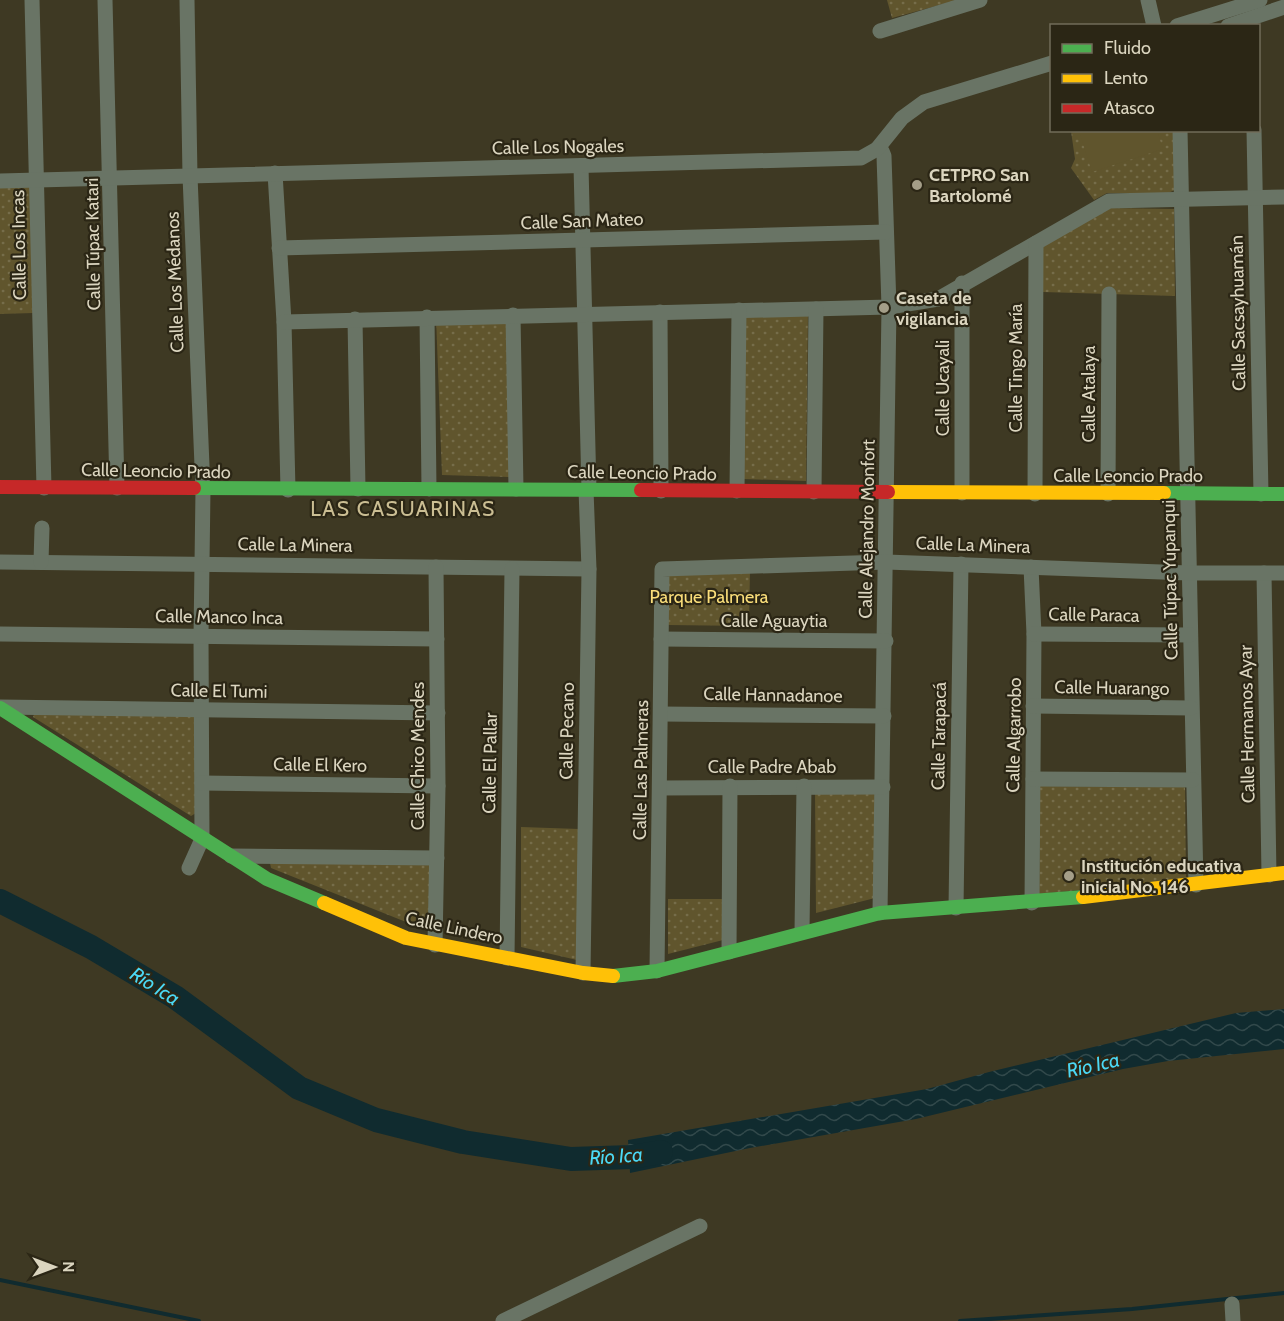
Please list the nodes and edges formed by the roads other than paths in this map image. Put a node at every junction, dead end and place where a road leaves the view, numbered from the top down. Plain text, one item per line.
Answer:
1 (32, 0) edge
2 (105, 0) edge
3 (187, 0) edge
4 (980, 0) edge
5 (1148, 0) edge
6 (1284, 7) edge
7 (1254, 11) edge
8 (1154, 24) edge
9 (1188, 24) edge
10 (1231, 24) edge
11 (880, 31) dead end
12 (1050, 64) edge
13 (1180, 132) edge
14 (1254, 132) edge
15 (877, 149) junction
16 (581, 166) junction
17 (275, 173) junction
18 (190, 176) junction
19 (111, 178) junction
20 (37, 180) junction
21 (0, 181) edge
22 (1284, 197) edge
23 (1255, 198) junction
24 (1181, 200) junction
25 (886, 232) junction
26 (584, 241) junction
27 (1036, 243) junction
28 (279, 248) junction
29 (962, 283) junction
30 (1109, 294) dead end
31 (889, 307) junction
32 (816, 309) junction
33 (739, 310) junction
34 (660, 312) junction
35 (585, 313) junction
36 (513, 315) junction
37 (427, 317) junction
38 (355, 319) junction
39 (284, 322) junction
40 (0, 487) edge
41 (44, 488) junction
42 (117, 488) junction
43 (358, 489) junction
44 (429, 489) junction
45 (516, 489) junction
46 (203, 490) junction
47 (288, 490) junction
48 (587, 490) junction
49 (661, 491) junction
50 (737, 491) junction
51 (814, 492) junction
52 (887, 493) junction
53 (962, 493) junction
54 (1188, 493) junction
55 (1035, 494) junction
56 (1108, 494) junction
57 (1261, 494) junction
58 (1284, 494) edge
59 (42, 528) dead end
60 (0, 562) edge
61 (41, 562) junction
62 (886, 562) junction
63 (202, 563) junction
64 (961, 564) junction
65 (436, 567) junction
66 (1031, 567) junction
67 (512, 569) junction
68 (589, 569) junction
69 (662, 569) joint
70 (1189, 573) junction
71 (1264, 573) junction
72 (1284, 573) edge
73 (0, 634) edge
74 (1034, 634) junction
75 (1190, 635) junction
76 (201, 636) junction
77 (437, 639) junction
78 (661, 639) junction
79 (886, 641) junction
80 (1034, 706) junction
81 (0, 708) edge
82 (1191, 708) junction
83 (201, 711) junction
84 (438, 713) junction
85 (661, 714) junction
86 (884, 716) junction
87 (1033, 779) junction
88 (1193, 780) junction
89 (202, 783) junction
90 (438, 786) junction
91 (730, 786) junction
92 (804, 786) junction
93 (883, 787) junction
94 (661, 788) junction
95 (202, 839) junction
96 (228, 856) junction
97 (437, 858) junction
98 (189, 868) dead end
99 (1277, 874) edge
100 (1196, 885) junction
101 (1032, 903) junction
102 (956, 908) junction
103 (880, 913) junction
104 (802, 931) junction
105 (435, 945) junction
106 (729, 952) junction
107 (507, 958) junction
108 (657, 971) junction
109 (583, 973) junction
110 (700, 1226) dead end
111 (1232, 1304) dead end
112 (503, 1321) edge
113 (1233, 1321) edge

1 - 20 street, Calle Los Incas
2 - 19 street, Calle Túpac Katari
3 - 18 street, Calle Los Médanos
4 - 11 street
5 - 8 street
6 - 7 street
7 - 9 street
7 - 10 street
12 - 15 street
13 - 24 street, Calle Túpac Yupanqui
14 - 23 street, Calle Sacsayhuamán
15 - 16 street, Calle Los Nogales
15 - 25 street, Calle Alejandro Monfort
16 - 17 street, Calle Los Nogales
16 - 26 street, Calle Pecano
17 - 18 street, Calle Los Nogales
17 - 28 street
18 - 19 street, Calle Los Nogales
18 - 46 street, Calle Los Médanos
19 - 20 street, Calle Los Nogales
19 - 42 street, Calle Túpac Katari
20 - 21 street, Calle Los Nogales
20 - 41 street, Calle Los Incas
22 - 23 street
23 - 24 street
23 - 57 street, Calle Sacsayhuamán
24 - 27 street
24 - 54 street, Calle Túpac Yupanqui
25 - 26 street, Calle San Mateo
25 - 31 street, Calle Alejandro Monfort
26 - 28 street, Calle San Mateo
26 - 35 street, Calle Pecano
27 - 29 street
27 - 55 street, Calle Tingo María
28 - 39 street
29 - 31 street
29 - 53 street, Calle Ucayali
30 - 56 street, Calle Atalaya
31 - 32 street
31 - 52 street, Calle Alejandro Monfort
32 - 33 street
32 - 51 street
33 - 34 street
33 - 50 street
34 - 35 street
34 - 49 street
35 - 36 street
35 - 48 street, Calle Pecano
36 - 37 street
36 - 45 street
37 - 38 street
37 - 44 street
38 - 39 street
38 - 43 street
39 - 47 street
40 - 41 street, Calle Leoncio Prado
41 - 42 street, Calle Leoncio Prado
42 - 46 street, Calle Leoncio Prado
43 - 44 street, Calle Leoncio Prado
43 - 47 street, Calle Leoncio Prado
44 - 45 street, Calle Leoncio Prado
45 - 48 street, Calle Leoncio Prado
46 - 47 street, Calle Leoncio Prado
46 - 63 street, Calle Los Médanos
48 - 49 street, Calle Leoncio Prado
48 - 68 street, Calle Pecano
49 - 50 street, Calle Leoncio Prado
50 - 51 street, Calle Leoncio Prado
51 - 52 street, Calle Leoncio Prado
52 - 53 street, Calle Leoncio Prado
52 - 62 street, Calle Alejandro Monfort
53 - 55 street, Calle Leoncio Prado
54 - 56 street, Calle Leoncio Prado
54 - 57 street, Calle Leoncio Prado
54 - 70 street, Calle Túpac Yupanqui
55 - 56 street, Calle Leoncio Prado
57 - 58 street, Calle Leoncio Prado
59 - 61 street
60 - 61 street, Calle La Minera
61 - 63 street, Calle La Minera
62 - 64 street, Calle La Minera
62 - 69 street, Calle La Minera
62 - 79 street, Calle Alejandro Monfort
63 - 65 street, Calle La Minera
63 - 76 street, Calle Los Médanos
64 - 66 street, Calle La Minera
64 - 102 street, Calle Tarapacá
65 - 67 street, Calle La Minera
65 - 77 street, Calle Chico Mendes
66 - 70 street, Calle La Minera
66 - 74 street, Calle Algarrobo
67 - 68 street, Calle La Minera
67 - 107 street, Calle El Pallar
68 - 109 street, Calle Pecano
69 - 78 street, Calle Las Palmeras
70 - 71 street, Calle La Minera
70 - 75 street, Calle Túpac Yupanqui
71 - 72 street, Calle La Minera
71 - 99 street, Calle Hermanos Ayar
73 - 76 street, Calle Manco Inca
74 - 75 street, Calle Paraca
74 - 80 street, Calle Algarrobo
75 - 82 street, Calle Túpac Yupanqui
76 - 77 street, Calle Manco Inca
76 - 83 street, Calle Los Médanos
77 - 84 street, Calle Chico Mendes
78 - 79 street, Calle Aguaytia
78 - 85 street, Calle Las Palmeras
79 - 86 street, Calle Alejandro Monfort
80 - 82 street, Calle Huarango
80 - 87 street, Calle Algarrobo
81 - 83 street, Calle El Tumi
81 - 95 street, Calle Lindero
82 - 88 street, Calle Túpac Yupanqui
83 - 84 street, Calle El Tumi
83 - 89 street, Calle Los Médanos
84 - 90 street, Calle Chico Mendes
85 - 86 street, Calle Hannadanoe
85 - 94 street, Calle Las Palmeras
86 - 93 street, Calle Alejandro Monfort
87 - 88 street
87 - 101 street, Calle Algarrobo
88 - 100 street, Calle Túpac Yupanqui
89 - 90 street, Calle El Kero
89 - 95 street, Calle Los Médanos
90 - 97 street, Calle Chico Mendes
91 - 92 street, Calle Padre Abab
91 - 94 street, Calle Padre Abab
91 - 106 street
92 - 93 street, Calle Padre Abab
92 - 104 street
93 - 103 street, Calle Alejandro Monfort
94 - 108 street, Calle Las Palmeras
95 - 96 street, Calle Lindero
95 - 98 street
96 - 97 street
96 - 105 street, Calle Lindero
97 - 105 street, Calle Chico Mendes
99 - 100 street, Calle Lindero
100 - 101 street, Calle Lindero
101 - 102 street, Calle Lindero
102 - 103 street, Calle Lindero
103 - 104 street, Calle Lindero
104 - 106 street, Calle Lindero
105 - 107 street, Calle Lindero
106 - 108 street, Calle Lindero
107 - 109 street, Calle Lindero
108 - 109 street, Calle Lindero
110 - 112 street
111 - 113 street

